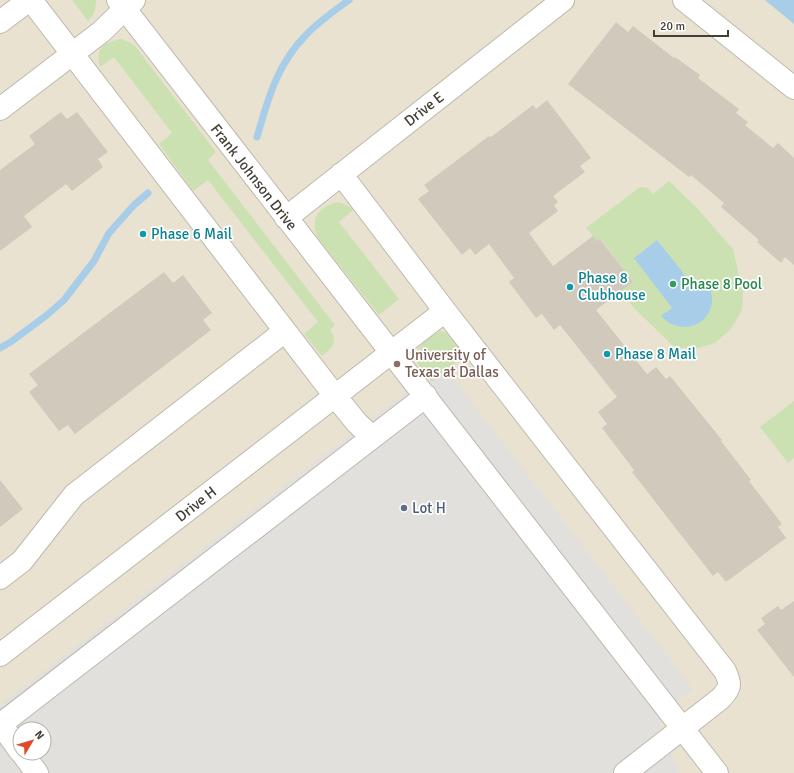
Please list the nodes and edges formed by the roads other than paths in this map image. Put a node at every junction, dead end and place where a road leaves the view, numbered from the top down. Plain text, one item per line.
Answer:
1 (30, 0) edge
2 (563, 0) edge
3 (684, 0) edge
4 (126, 3) edge
5 (0, 22) edge
6 (73, 53) junction
7 (794, 88) edge
8 (0, 109) edge
9 (341, 174) junction
10 (286, 218) junction
11 (445, 311) junction
12 (285, 331) junction
13 (391, 353) junction
14 (335, 396) junction
15 (426, 396) junction
16 (372, 437) junction
17 (0, 578) edge
18 (0, 655) edge
19 (0, 723) edge
20 (682, 729) junction
21 (12, 740) edge
22 (28, 761) edge
23 (37, 773) edge
24 (625, 773) edge
25 (717, 773) edge

1 - 5 street
1 - 6 street
2 - 9 street, Drive E
3 - 7 street
4 - 6 street
4 - 10 street, Frank Johnson Drive
6 - 8 street
6 - 12 street
9 - 10 street, Drive E
9 - 11 street
10 - 13 street, Frank Johnson Drive
11 - 13 street, Drive H
11 - 20 street
12 - 14 street
12 - 17 street
13 - 14 street, Drive H
13 - 15 street, Frank Johnson Drive
14 - 16 street
14 - 18 street, Drive H
15 - 16 street
15 - 20 street, Frank Johnson Drive
16 - 19 street
19 - 21 street
20 - 24 street
20 - 25 street, Frank Johnson Drive
22 - 23 street

